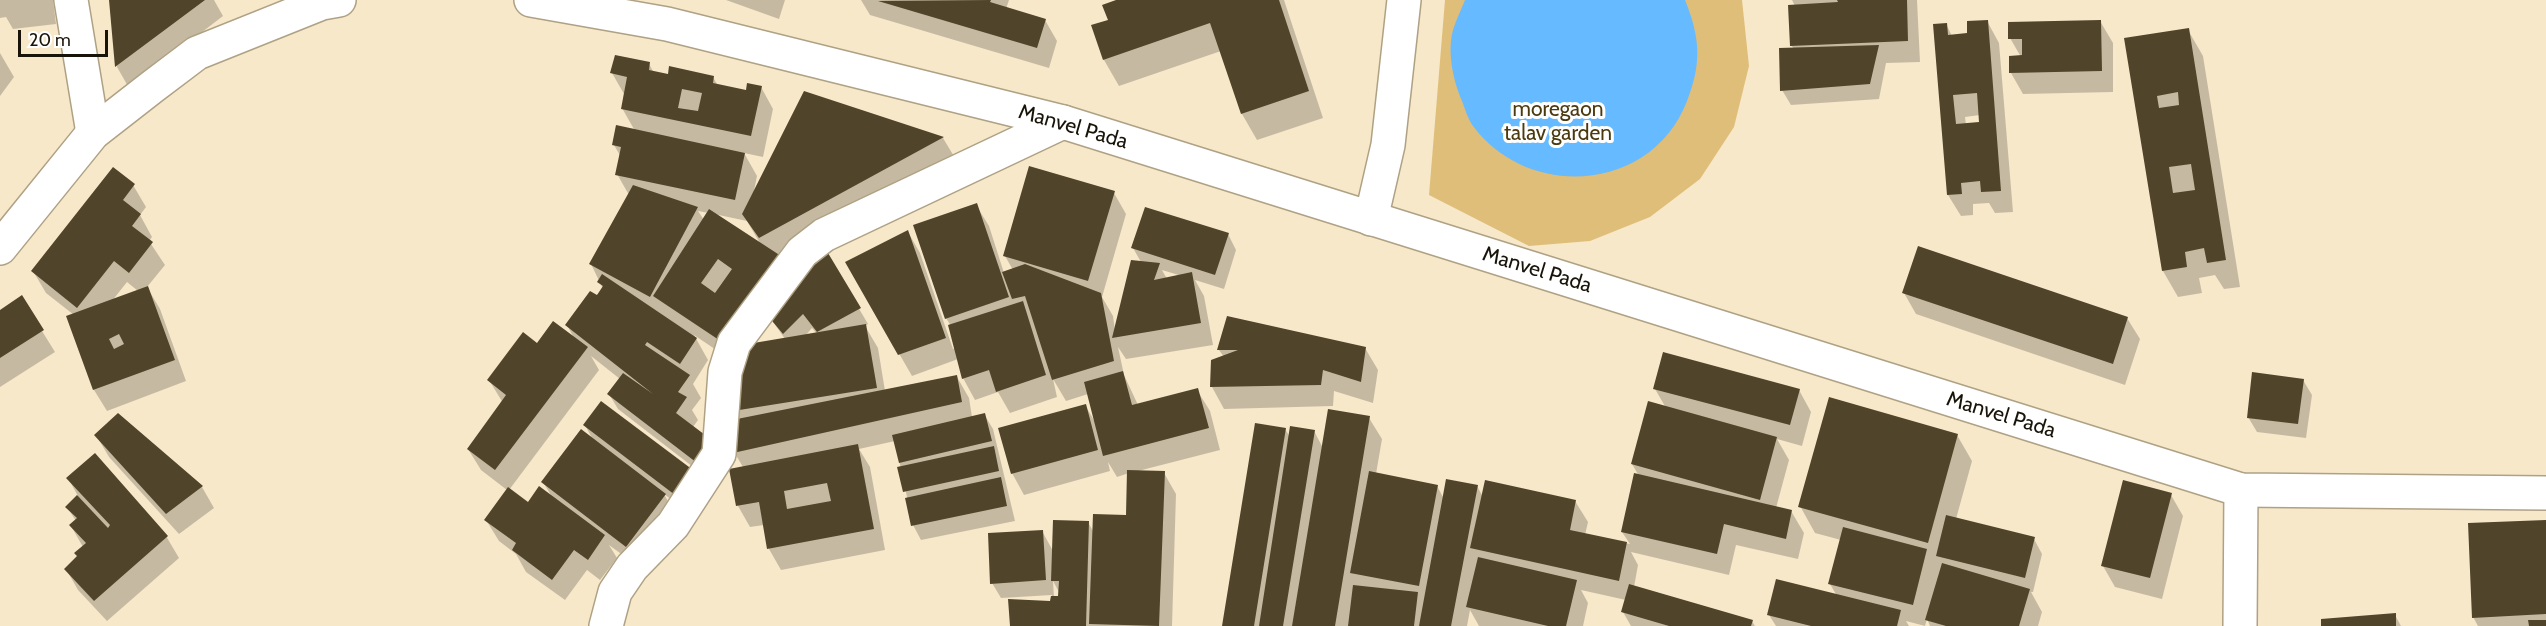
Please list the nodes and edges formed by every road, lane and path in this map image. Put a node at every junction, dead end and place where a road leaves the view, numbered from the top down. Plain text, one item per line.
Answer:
1 (71, 0) edge
2 (339, 0) edge
3 (531, 0) edge
4 (1404, 0) edge
5 (1063, 122) junction
6 (93, 133) junction
7 (1371, 219) junction
8 (0, 248) edge
9 (2241, 490) junction
10 (2546, 493) edge
11 (606, 626) edge
12 (2240, 626) edge

1 - 6 main road
2 - 6 main road
3 - 5 main road, Manvel Pada
4 - 7 main road
5 - 7 main road, Manvel Pada
5 - 11 main road
6 - 8 main road
7 - 9 main road, Manvel Pada
9 - 10 main road, Manvel Pada
9 - 12 main road

